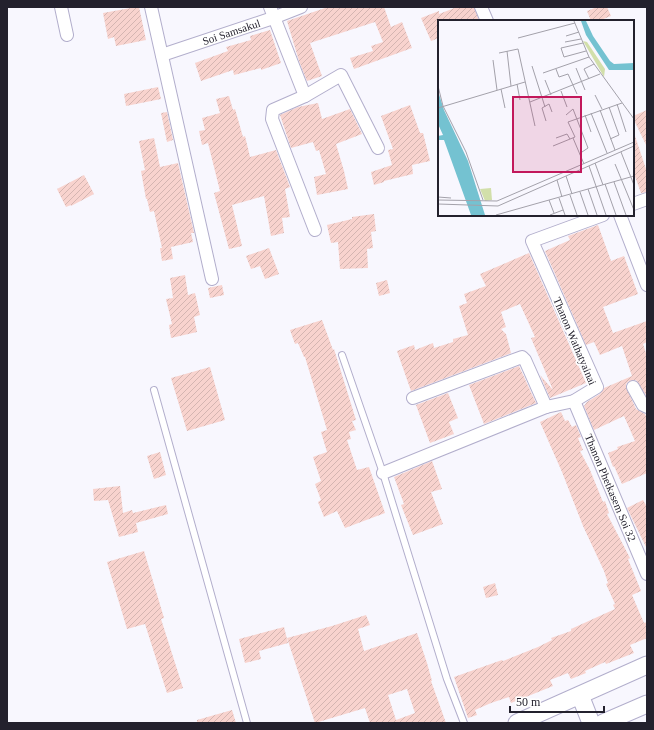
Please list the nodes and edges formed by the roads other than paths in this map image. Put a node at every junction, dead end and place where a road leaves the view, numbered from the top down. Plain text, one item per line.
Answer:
1 (61, 7) edge
2 (151, 7) edge
3 (300, 7) edge
4 (481, 7) edge
5 (271, 12) edge
6 (487, 20) edge
7 (67, 35) dead end
8 (162, 55) junction
9 (305, 96) junction
10 (378, 148) dead end
11 (647, 199) edge
12 (634, 204) edge
13 (600, 216) edge
14 (620, 216) edge
15 (315, 230) dead end
16 (212, 279) dead end
17 (647, 285) edge
18 (342, 355) dead end
19 (633, 387) dead end
20 (154, 390) dead end
21 (413, 398) dead end
22 (574, 401) junction
23 (546, 406) junction
24 (647, 407) edge
25 (383, 473) junction
26 (642, 548) edge
27 (647, 574) edge
28 (647, 664) edge
29 (580, 695) junction
30 (647, 704) edge
31 (247, 723) edge
32 (464, 723) edge
33 (517, 723) edge
34 (591, 723) edge
35 (603, 723) edge

1 - 7 street
2 - 8 street
3 - 5 street, Soi Samsakul
4 - 6 street
5 - 8 street, Soi Samsakul
5 - 9 street
8 - 16 street
9 - 10 street
9 - 15 street
11 - 12 street
13 - 22 street, Thanon Wathatyainai
14 - 17 street
18 - 25 lane
19 - 24 street
20 - 31 lane
21 - 23 street
22 - 23 street, Thanon Wathatyainai
22 - 26 street, Thanon Phetkasem Soi 32
23 - 25 street, Thanon Wathatyainai
25 - 32 lane
26 - 27 street, Thanon Phetkasem Soi 32
28 - 29 main road
29 - 33 main road
29 - 34 main road
30 - 35 main road

